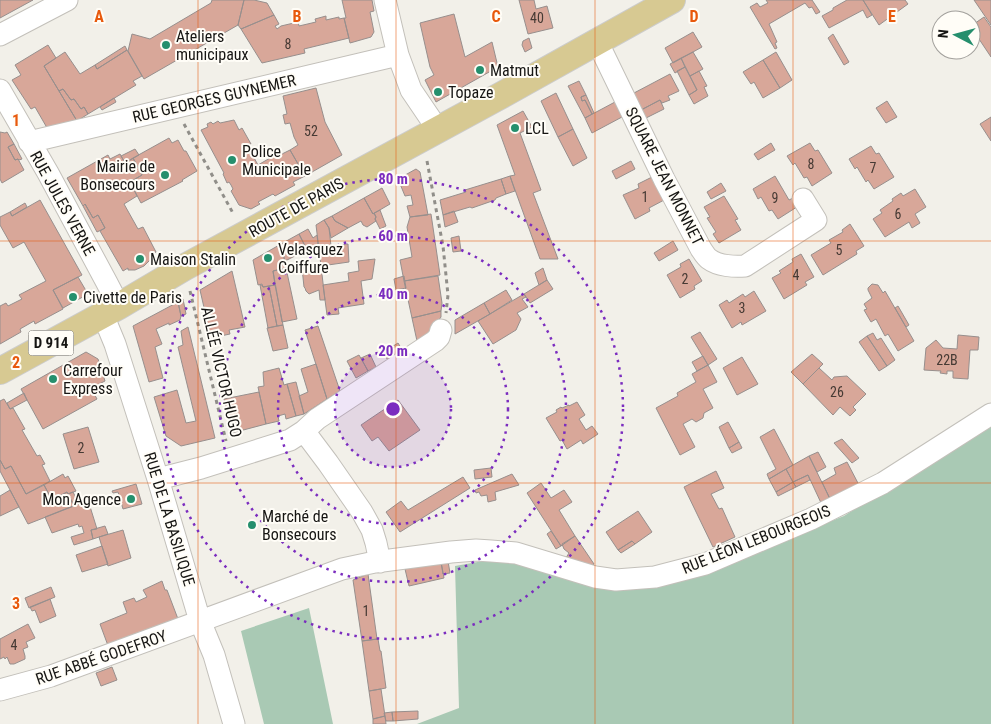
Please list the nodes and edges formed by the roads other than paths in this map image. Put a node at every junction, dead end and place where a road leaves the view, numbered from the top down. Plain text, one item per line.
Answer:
1 (66, 0) edge
2 (385, 0) edge
3 (672, 0) edge
4 (0, 35) edge
5 (597, 41) junction
6 (398, 55) junction
7 (2, 99) edge
8 (436, 130) junction
9 (30, 142) junction
10 (802, 199) dead end
11 (111, 311) junction
12 (441, 330) road end
13 (0, 371) edge
14 (991, 414) edge
15 (304, 431) junction
16 (158, 479) junction
17 (380, 562) junction
18 (200, 621) junction
19 (0, 690) edge
20 (234, 724) edge

1 - 4 street
2 - 6 street
3 - 5 main road, ROUTE DE PARIS / D 914
5 - 8 main road, ROUTE DE PARIS / D 914
5 - 10 street, SQUARE JEAN MONNET
6 - 8 street
6 - 9 street, RUE GEORGES GUYNEMER
7 - 9 street, RUE JULES VERNE
8 - 11 main road, ROUTE DE PARIS / D 914
9 - 11 street, RUE JULES VERNE
11 - 13 main road, ROUTE DE PARIS / D 914
11 - 16 street, RUE DE LA BASILIQUE
12 - 15 street
14 - 17 street, RUE LÉON LEBOURGEOIS
15 - 16 street
15 - 17 street
16 - 18 street, RUE DE LA BASILIQUE
17 - 18 street, RUE LÉON LEBOURGEOIS
18 - 19 street, RUE ABBÉ GODEFROY
18 - 20 street, RUE DE LA BASILIQUE

